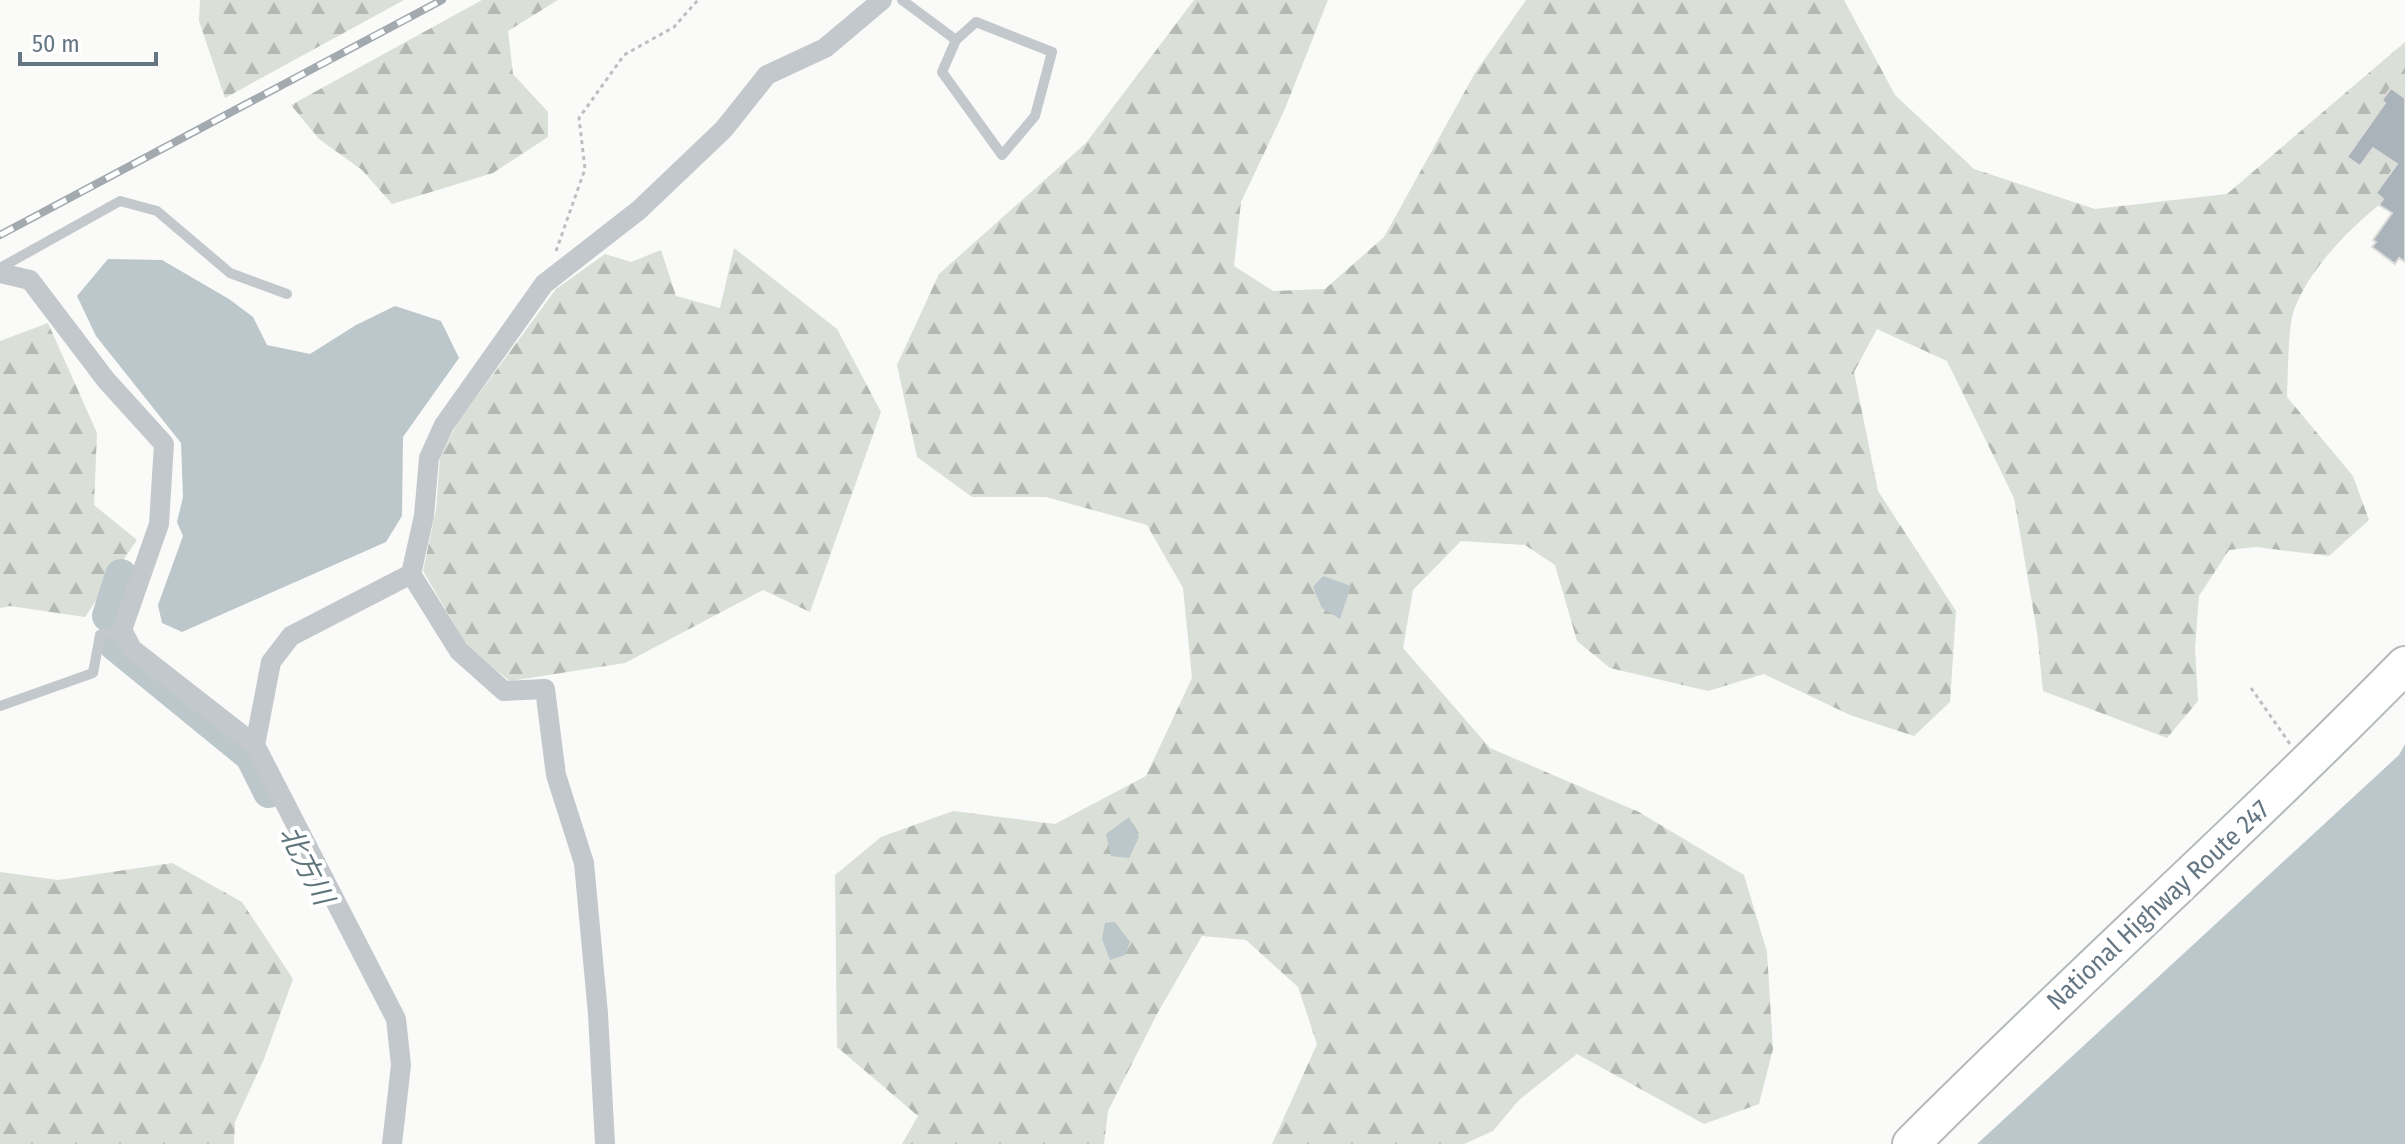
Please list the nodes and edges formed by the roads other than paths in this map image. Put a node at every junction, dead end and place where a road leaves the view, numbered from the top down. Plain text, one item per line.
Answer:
1 (882, 0) edge
2 (902, 0) edge
3 (956, 40) junction
4 (0, 270) edge
5 (287, 294) dead end
6 (411, 574) junction
7 (122, 630) junction
8 (2405, 665) edge
9 (0, 706) edge
10 (255, 745) junction
11 (392, 1144) edge
12 (605, 1144) edge
13 (1911, 1144) edge

1 - 6 street
2 - 3 lane
3 - 3 lane
4 - 5 lane
4 - 7 street
6 - 10 street
6 - 12 street
7 - 9 lane
7 - 10 street
8 - 13 highway, National Highway Route 247
10 - 11 street

